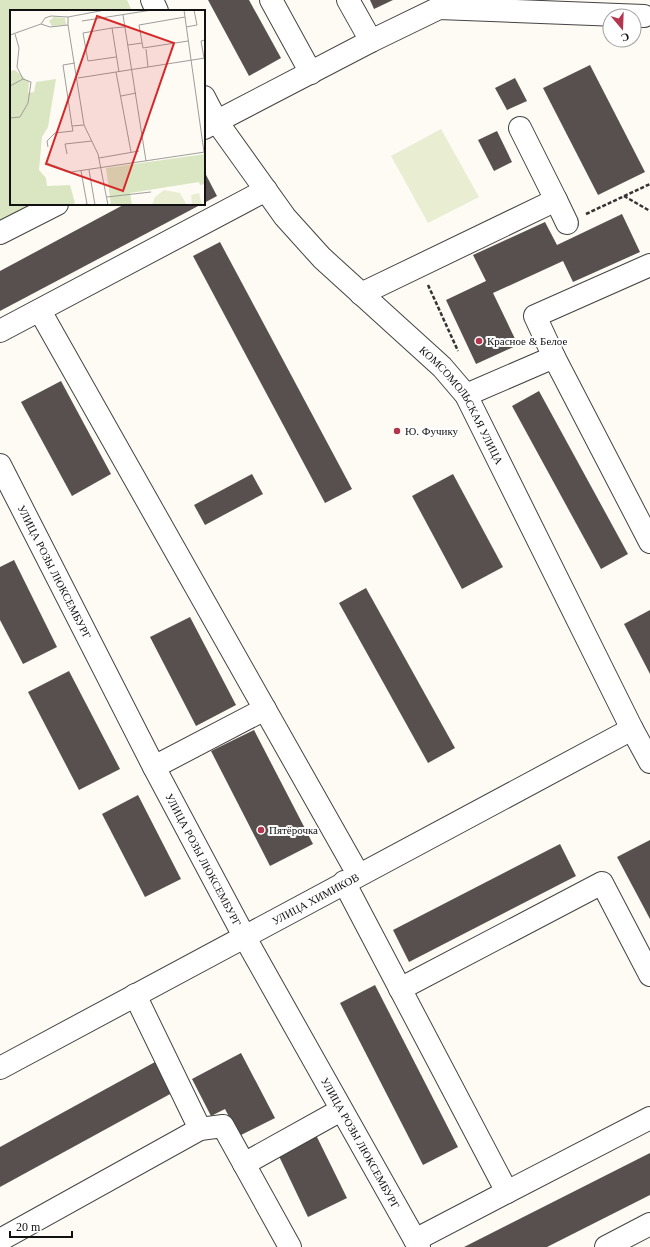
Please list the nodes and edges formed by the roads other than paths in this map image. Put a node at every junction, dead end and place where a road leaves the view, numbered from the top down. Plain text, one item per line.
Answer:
1 (152, 0) edge
2 (270, 0) edge
3 (348, 0) edge
4 (157, 10) edge
5 (644, 16) dead end
6 (370, 41) junction
7 (311, 73) junction
8 (205, 101) edge
9 (211, 125) edge
10 (520, 128) dead end
11 (266, 190) junction
12 (556, 200) junction
13 (55, 205) edge
14 (567, 223) road end
15 (0, 233) edge
16 (650, 265) edge
17 (361, 294) junction
18 (40, 311) junction
19 (0, 331) edge
20 (554, 357) junction
21 (466, 395) junction
22 (0, 465) edge
23 (650, 542) edge
24 (264, 709) junction
25 (632, 729) junction
26 (650, 762) edge
27 (154, 767) junction
28 (351, 878) junction
29 (244, 936) junction
30 (650, 975) edge
31 (400, 989) junction
32 (135, 995) junction
33 (0, 1068) edge
34 (341, 1110) junction
35 (650, 1118) edge
36 (200, 1129) junction
37 (244, 1164) junction
38 (507, 1192) junction
39 (650, 1224) edge
40 (0, 1240) edge
41 (417, 1244) edge
42 (290, 1247) edge
43 (606, 1247) edge

1 - 4 street
2 - 7 street
3 - 6 street
5 - 6 street
6 - 7 street
7 - 9 street
8 - 9 street, КОМСОМОЛЬСКАЯ УЛИЦА
9 - 11 street, КОМСОМОЛЬСКАЯ УЛИЦА
10 - 12 street
11 - 17 street, КОМСОМОЛЬСКАЯ УЛИЦА
11 - 18 street
12 - 14 street
12 - 17 street
13 - 15 street
16 - 20 street
17 - 21 street, КОМСОМОЛЬСКАЯ УЛИЦА
18 - 19 street
18 - 24 street
20 - 21 street
20 - 23 street
21 - 25 street, КОМСОМОЛЬСКАЯ УЛИЦА
22 - 27 street, УЛИЦА РОЗЫ ЛЮКСЕМБУРГ
24 - 27 street
24 - 28 street
25 - 26 street, КОМСОМОЛЬСКАЯ УЛИЦА
25 - 28 street, УЛИЦА ХИМИКОВ
27 - 29 street, УЛИЦА РОЗЫ ЛЮКСЕМБУРГ
28 - 29 street, УЛИЦА ХИМИКОВ
28 - 31 street
29 - 32 street, УЛИЦА ХИМИКОВ
29 - 34 street, УЛИЦА РОЗЫ ЛЮКСЕМБУРГ
30 - 31 street
31 - 38 street
32 - 33 street, УЛИЦА ХИМИКОВ
32 - 36 street
34 - 37 street
34 - 41 street, УЛИЦА РОЗЫ ЛЮКСЕМБУРГ
35 - 38 street
36 - 37 street
36 - 40 street
37 - 42 street
38 - 41 street
39 - 43 street

